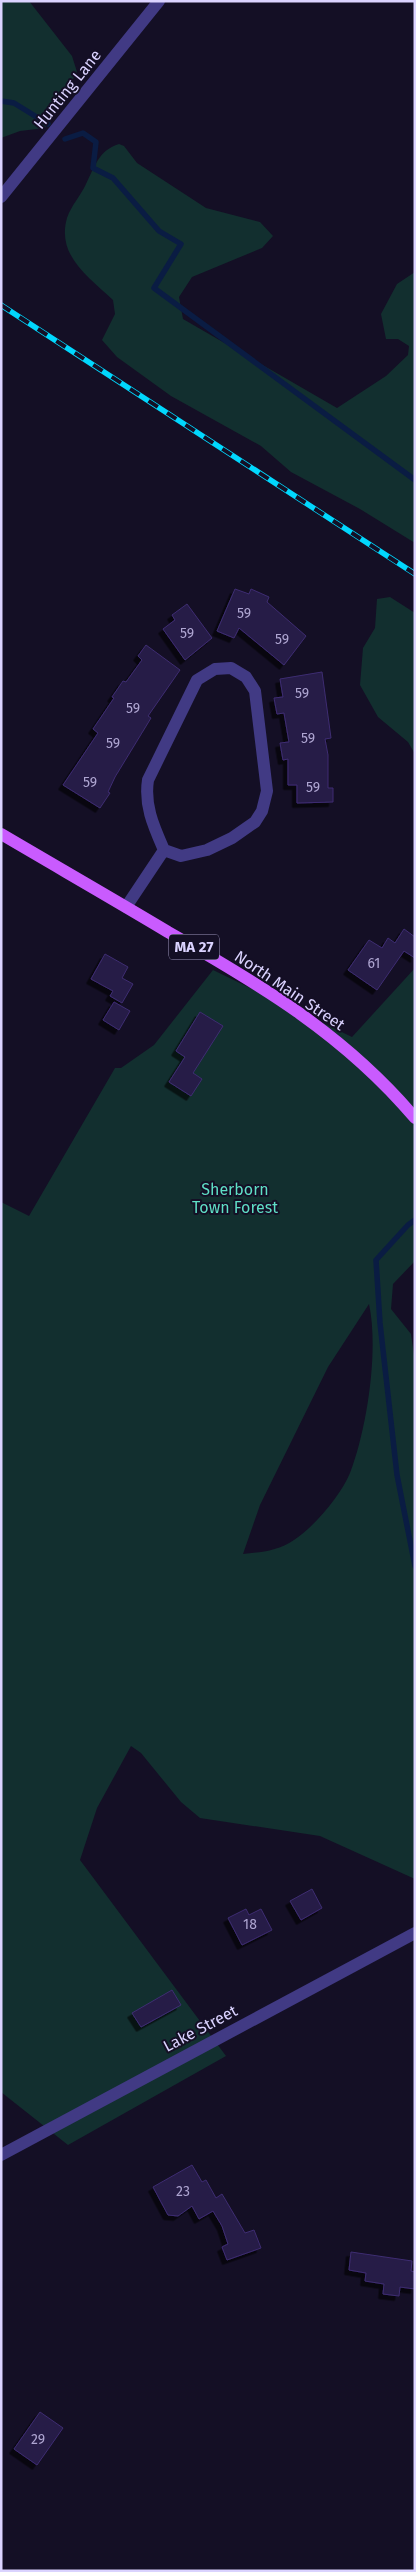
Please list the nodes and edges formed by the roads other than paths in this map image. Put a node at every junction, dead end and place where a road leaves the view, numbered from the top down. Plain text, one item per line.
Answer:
1 (159, 1) edge
2 (1, 197) edge
3 (1, 834) edge
4 (164, 850) junction
5 (126, 907) junction
6 (415, 1118) edge
7 (415, 1932) edge
8 (1, 2155) edge

1 - 2 street, Hunting Lane
3 - 5 main road, North Main Street / MA 27
4 - 4 street
4 - 5 street
5 - 6 main road, North Main Street / MA 27
7 - 8 street, Lake Street

